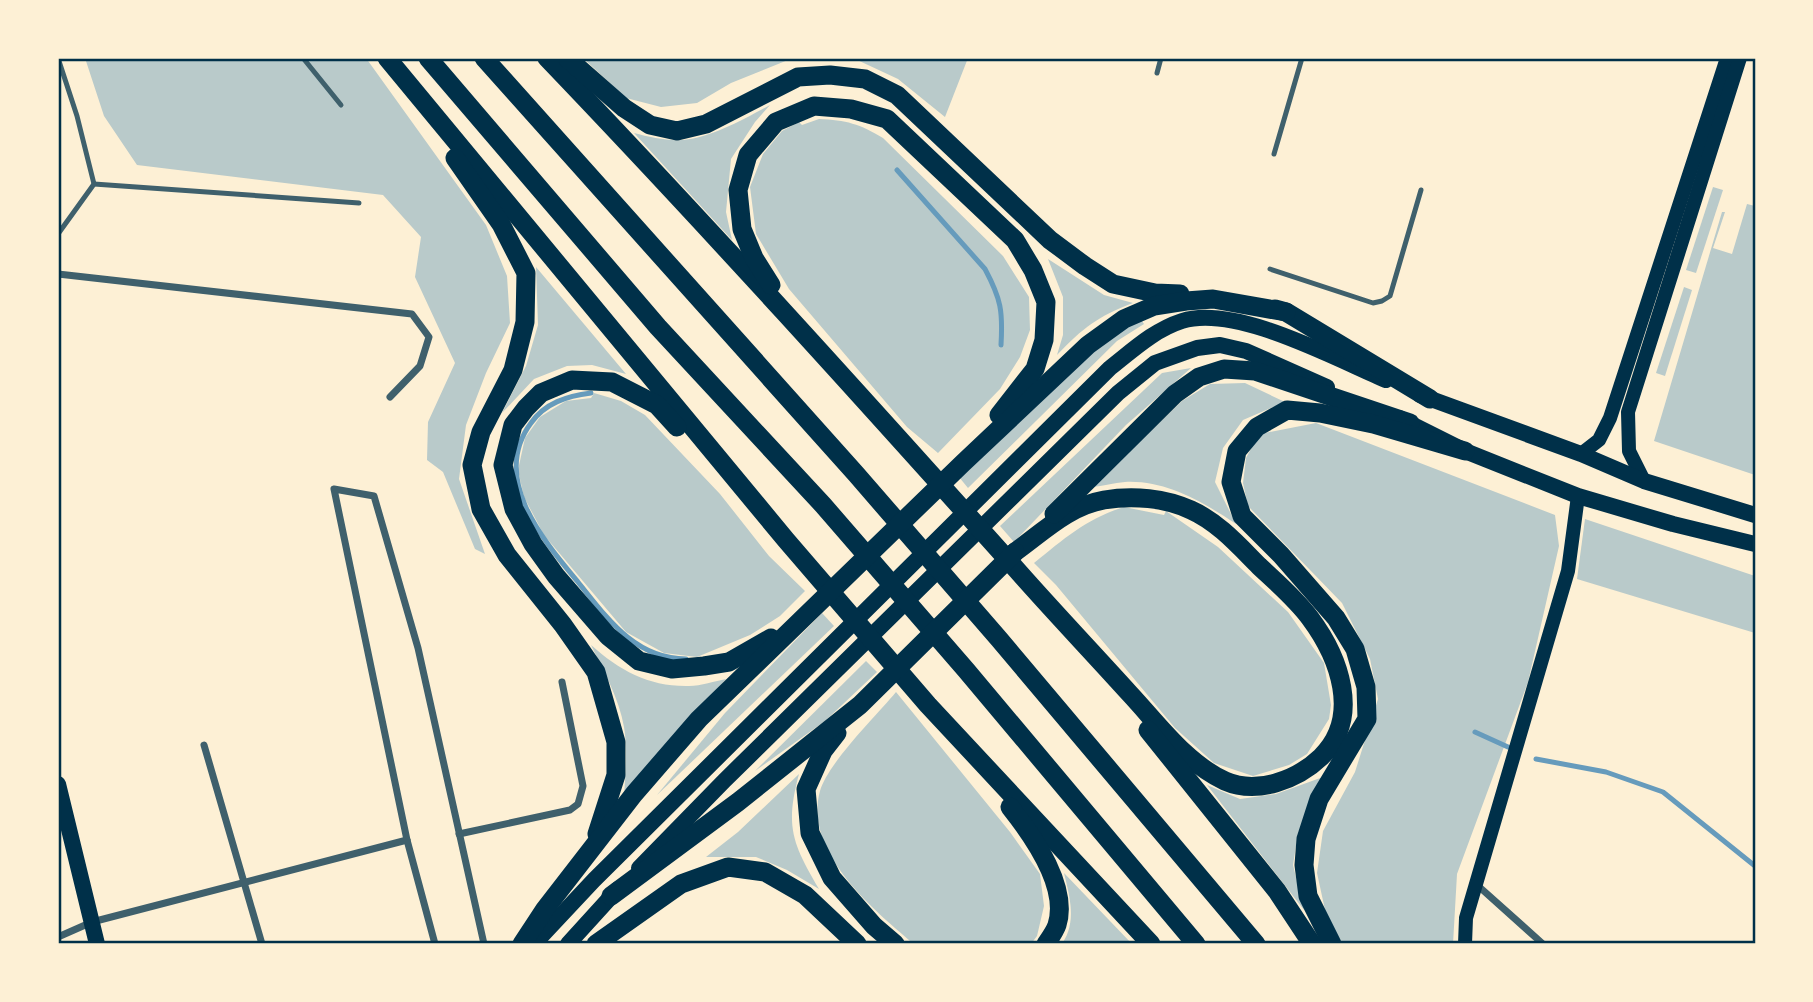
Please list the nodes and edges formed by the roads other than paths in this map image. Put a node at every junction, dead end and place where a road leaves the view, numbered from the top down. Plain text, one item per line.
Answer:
1 (58, 58) edge
2 (303, 58) edge
3 (385, 58) edge
4 (428, 58) edge
5 (484, 58) edge
6 (547, 58) edge
7 (566, 58) edge
8 (1161, 58) edge
9 (1301, 58) edge
10 (1727, 58) edge
11 (1740, 58) edge
12 (1157, 73) dead end
13 (341, 105) dead end
14 (1274, 155) dead end
15 (94, 184) junction
16 (1421, 190) dead end
17 (359, 203) dead end
18 (58, 234) edge
19 (1270, 269) dead end
20 (58, 274) edge
21 (1286, 312) junction
22 (390, 397) dead end
23 (1430, 399) junction
24 (1410, 423) junction
25 (897, 436) junction
26 (1465, 451) junction
27 (1581, 454) junction
28 (963, 463) junction
29 (1644, 481) junction
30 (1578, 496) junction
31 (1755, 515) edge
32 (786, 540) junction
33 (1755, 544) edge
34 (1015, 552) junction
35 (1042, 598) junction
36 (805, 618) junction
37 (562, 682) dead end
38 (860, 705) junction
39 (929, 705) junction
40 (204, 745) dead end
41 (58, 784) edge
42 (459, 834) junction
43 (407, 840) junction
44 (1476, 883) junction
45 (243, 884) junction
46 (611, 896) junction
47 (545, 909) junction
48 (92, 922) junction
49 (58, 937) edge
50 (97, 944) edge
51 (262, 944) edge
52 (435, 944) edge
53 (484, 944) edge
54 (522, 944) edge
55 (534, 944) edge
56 (568, 944) edge
57 (596, 944) edge
58 (857, 944) edge
59 (895, 944) edge
60 (1046, 944) edge
61 (1151, 944) edge
62 (1196, 944) edge
63 (1256, 944) edge
64 (1312, 944) edge
65 (1332, 944) edge
66 (1465, 944) edge
67 (1543, 944) edge

1 - 15 lane
2 - 13 lane
3 - 32 highway
3 - 47 highway
4 - 62 highway
5 - 63 highway
6 - 25 highway
7 - 21 highway
8 - 12 lane
9 - 14 lane
10 - 27 main road
11 - 29 main road
15 - 17 lane
15 - 18 lane
16 - 19 lane
20 - 22 street
21 - 23 highway
21 - 28 highway
23 - 27 main road
23 - 55 main road
24 - 26 main road
24 - 34 highway
24 - 46 main road
25 - 28 highway
25 - 35 highway
26 - 30 main road
26 - 65 highway
27 - 29 main road
28 - 36 highway
29 - 31 main road
30 - 33 main road
30 - 44 main road
32 - 36 highway
32 - 39 highway
34 - 35 highway
34 - 38 highway
35 - 64 highway
36 - 47 highway
37 - 42 street
38 - 46 highway
38 - 59 highway
39 - 60 highway
39 - 61 highway
40 - 45 street
41 - 48 main road
42 - 43 street
42 - 53 street
43 - 45 street
43 - 52 street
44 - 66 main road
44 - 67 street
45 - 48 street
45 - 51 street
46 - 56 main road
47 - 54 highway
48 - 49 street
48 - 50 main road
57 - 58 highway

